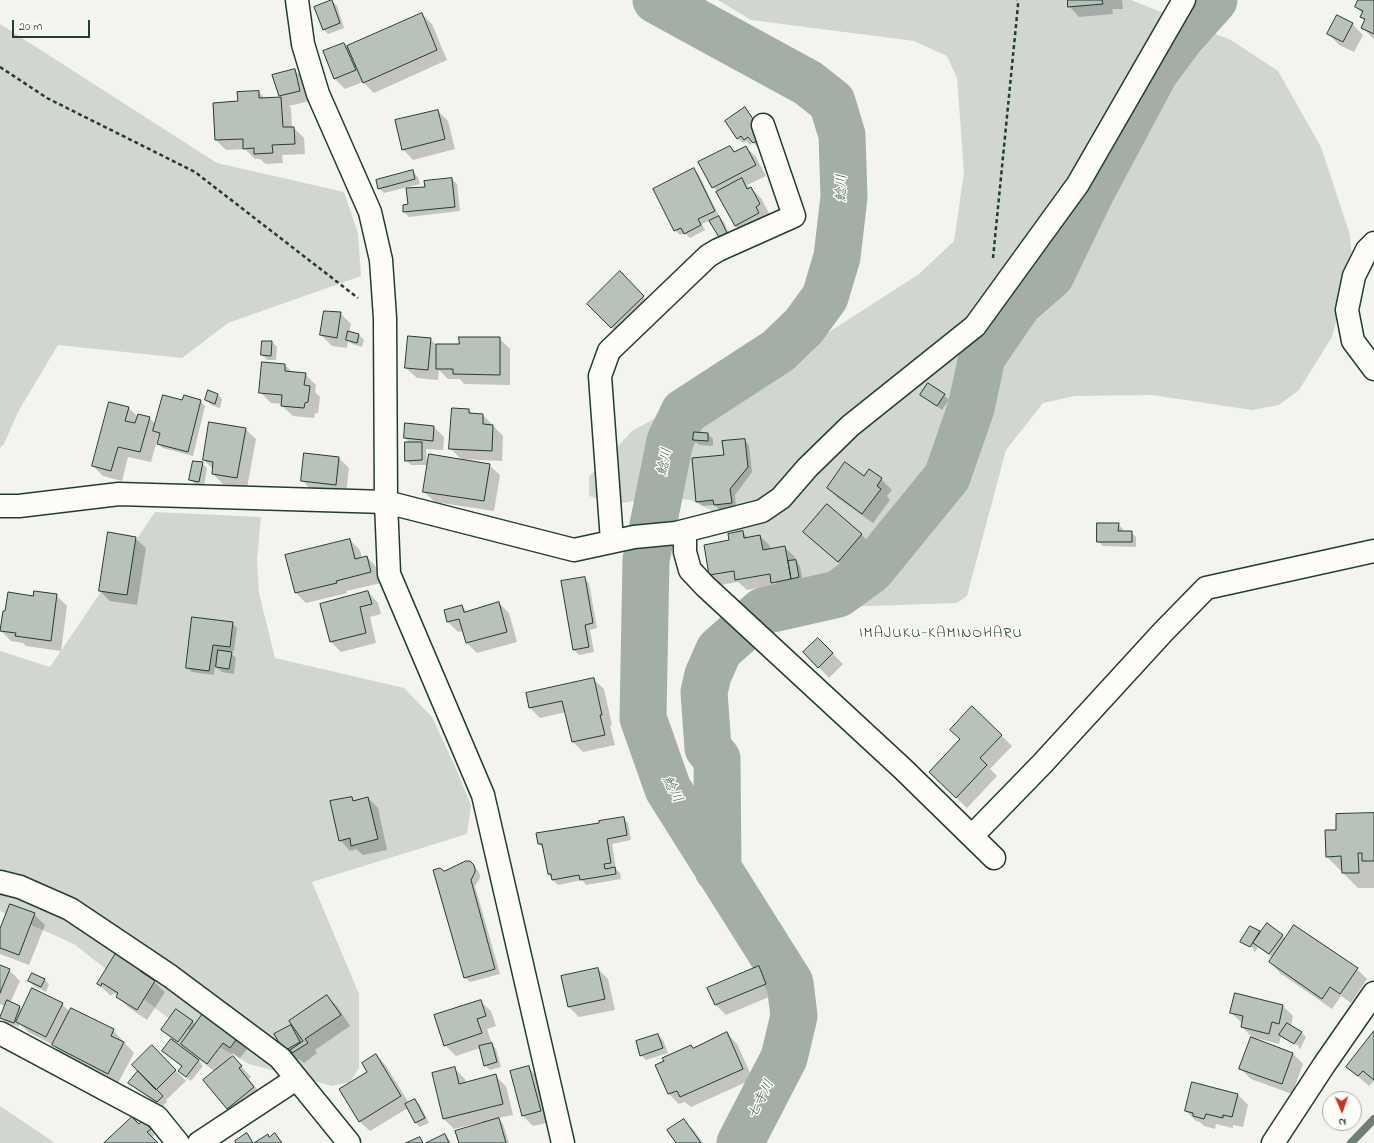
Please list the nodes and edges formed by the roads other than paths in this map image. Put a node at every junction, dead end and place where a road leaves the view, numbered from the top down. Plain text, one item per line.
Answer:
1 (297, 0) edge
2 (1184, 0) edge
3 (762, 124) dead end
4 (1374, 243) edge
5 (1374, 369) edge
6 (386, 502) junction
7 (0, 506) edge
8 (681, 532) junction
9 (612, 541) junction
10 (1374, 551) edge
11 (972, 836) junction
12 (994, 858) dead end
13 (0, 882) edge
14 (1374, 993) edge
15 (0, 1034) edge
16 (296, 1079) junction
17 (178, 1143) edge
18 (199, 1143) edge
19 (349, 1143) edge
20 (563, 1143) edge
21 (1273, 1143) edge

1 - 6 street
2 - 8 street
3 - 9 street
4 - 5 street
6 - 7 street
6 - 9 street
6 - 20 street
8 - 9 street
8 - 11 street
10 - 11 street
11 - 12 street
13 - 16 street
14 - 21 street
15 - 17 street
16 - 18 street
16 - 19 street

